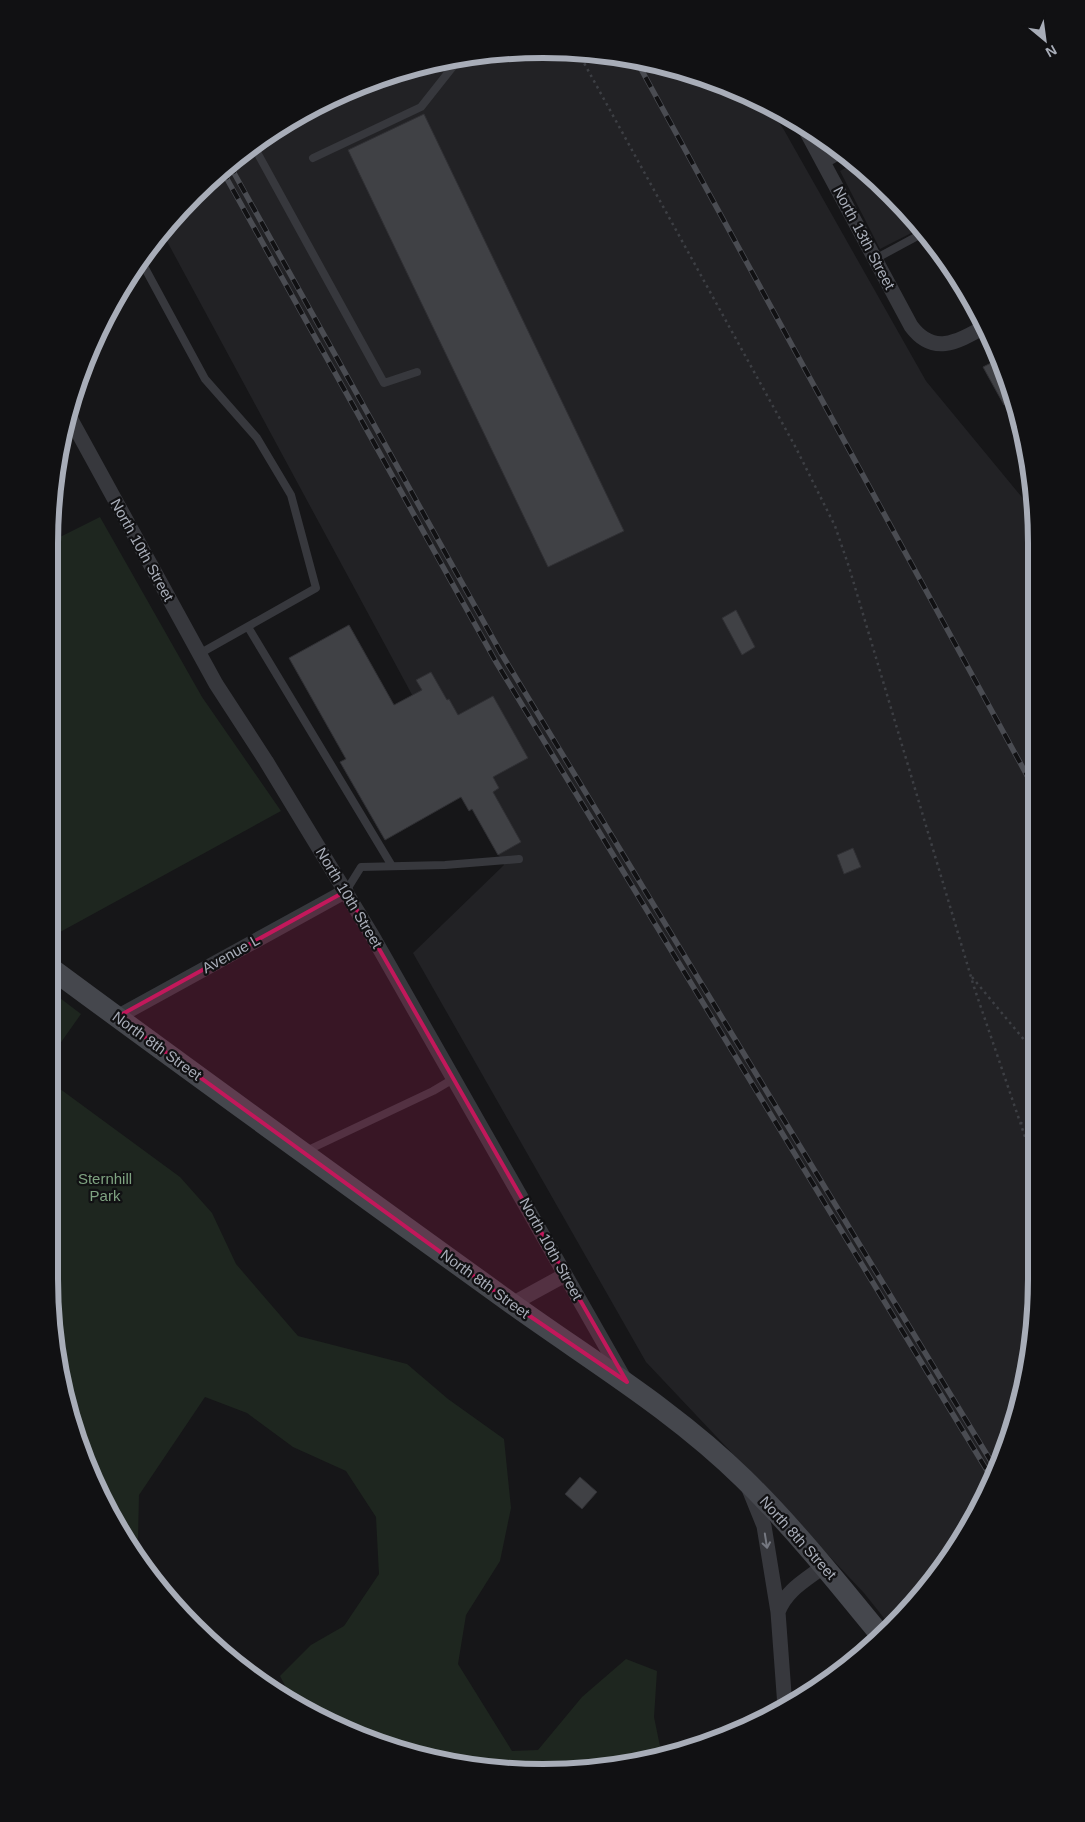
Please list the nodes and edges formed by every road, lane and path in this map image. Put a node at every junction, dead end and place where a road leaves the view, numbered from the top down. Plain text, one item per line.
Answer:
1 (582, 60) edge
2 (453, 66) edge
3 (810, 138) edge
4 (256, 151) edge
5 (834, 155) edge
6 (313, 158) dead end
7 (823, 161) junction
8 (918, 236) edge
9 (875, 259) junction
10 (144, 266) edge
11 (978, 330) edge
12 (417, 372) dead end
13 (70, 434) edge
14 (248, 627) junction
15 (200, 654) junction
16 (519, 859) dead end
17 (392, 866) junction
18 (346, 891) junction
19 (58, 973) edge
20 (971, 976) junction
21 (117, 1017) junction
22 (1028, 1045) edge
23 (455, 1078) junction
24 (1020, 1123) junction
25 (1028, 1124) edge
26 (1028, 1146) edge
27 (303, 1152) junction
28 (565, 1275) junction
29 (512, 1304) junction
30 (627, 1382) junction
31 (744, 1479) junction
32 (824, 1566) junction
33 (778, 1612) junction
34 (876, 1630) edge
35 (785, 1700) edge

1 - 20 path
2 - 6 lane
3 - 7 street, North 13th Street
4 - 12 lane
5 - 7 street
7 - 9 street, North 13th Street
8 - 9 lane
9 - 11 street, North 13th Street
10 - 14 lane
13 - 15 street, North 10th Street
14 - 15 lane
14 - 17 lane
15 - 18 street, North 10th Street
16 - 17 lane
17 - 18 lane
18 - 21 street, Avenue L
18 - 23 street, North 10th Street
19 - 21 street, North 8th Street
20 - 22 path
20 - 24 path
21 - 27 street, North 8th Street
23 - 27 lane
23 - 28 street, North 10th Street
24 - 25 path
24 - 26 path
27 - 29 street, North 8th Street
28 - 29 street
28 - 30 street, North 10th Street
29 - 30 street, North 8th Street
30 - 31 street, North 8th Street
31 - 32 street, North 8th Street
31 -> 33 street
32 - 33 street
32 - 34 street, North 8th Street
33 - 35 street

